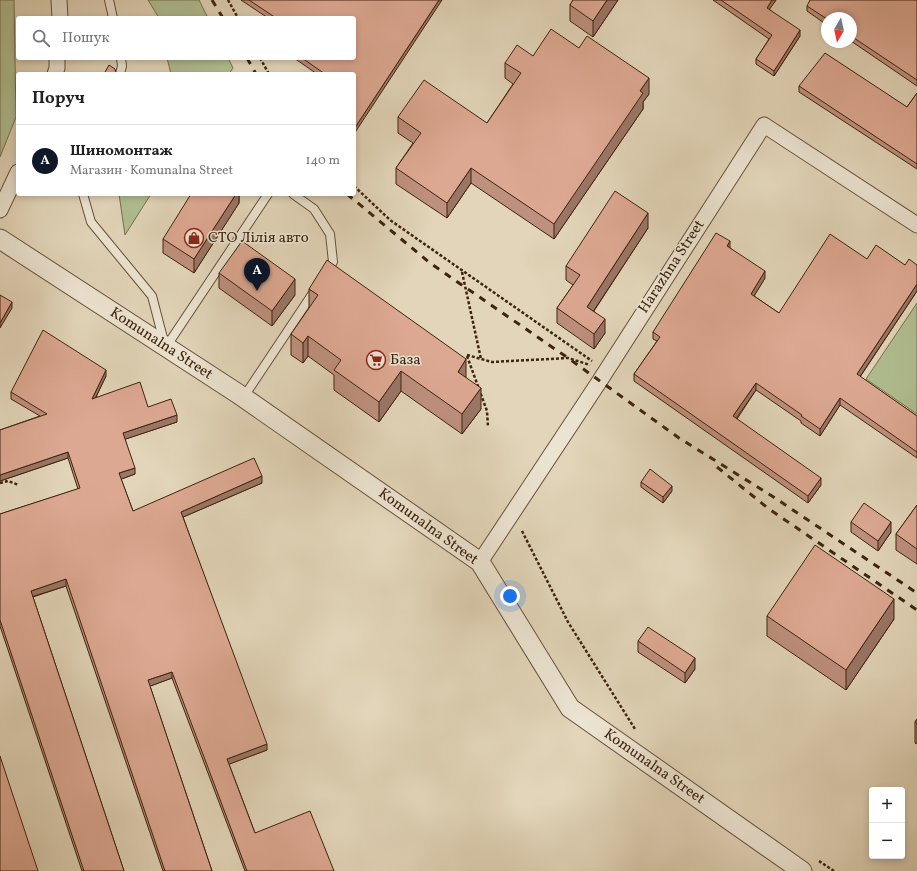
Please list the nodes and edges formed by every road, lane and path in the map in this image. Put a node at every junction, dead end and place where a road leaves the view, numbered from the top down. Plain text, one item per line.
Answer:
1 (59, 0) edge
2 (109, 0) edge
3 (228, 0) edge
4 (60, 16) edge
5 (113, 16) edge
6 (237, 16) edge
7 (57, 60) edge
8 (121, 60) edge
9 (261, 60) edge
10 (56, 72) edge
11 (120, 72) edge
12 (268, 72) edge
13 (16, 177) edge
14 (356, 188) edge
15 (84, 196) edge
16 (267, 196) edge
17 (296, 196) edge
18 (0, 210) edge
19 (917, 226) edge
20 (0, 239) edge
21 (462, 271) junction
22 (166, 347) junction
23 (481, 359) junction
24 (605, 370) junction
25 (243, 398) junction
26 (488, 427) dead end
27 (0, 483) edge
28 (19, 485) dead end
29 (512, 512) junction
30 (480, 562) junction
31 (636, 731) dead end
32 (819, 861) dead end
33 (802, 871) edge
34 (834, 871) edge

1 - 4 street
2 - 5 lane
3 - 6 path
7 - 10 street
8 - 11 lane
9 - 12 path
13 - 18 street
14 - 21 path
15 - 22 lane
16 - 22 lane
17 - 25 lane
19 - 24 street, Harazhna Street
20 - 22 street, Komunalna Street
21 - 23 path
21 - 24 path
22 - 25 street, Komunalna Street
23 - 24 path
23 - 26 path
24 - 29 street, Harazhna Street
25 - 30 street, Komunalna Street
27 - 28 path
29 - 30 street, Harazhna Street
29 - 31 path
30 - 33 street, Komunalna Street
32 - 34 path

